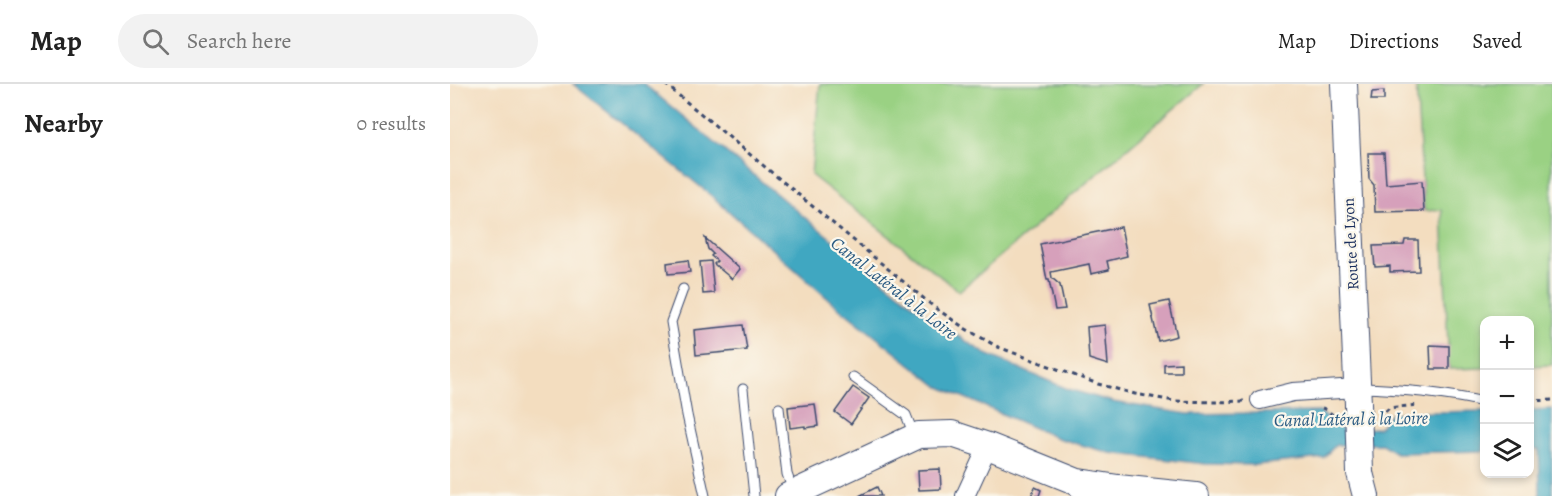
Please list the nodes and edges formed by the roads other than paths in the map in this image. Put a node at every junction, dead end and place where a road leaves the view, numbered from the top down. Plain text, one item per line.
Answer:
1 (1344, 84) edge
2 (683, 289) dead end
3 (853, 377) dead end
4 (743, 389) dead end
5 (1357, 396) junction
6 (1260, 400) road end
7 (1480, 401) edge
8 (779, 408) dead end
9 (915, 437) junction
10 (988, 446) junction
11 (1361, 488) edge
12 (1085, 489) edge
13 (804, 491) edge
14 (705, 496) edge
15 (754, 496) edge
16 (965, 496) edge
17 (1196, 496) edge

1 - 5 street, Route de Lyon
2 - 14 lane
3 - 9 lane
4 - 15 lane
5 - 6 street
5 - 7 lane
5 - 11 street, Route de Lyon, bridge
8 - 13 lane
9 - 10 street
9 - 13 street
10 - 12 street
10 - 16 street
12 - 17 street

